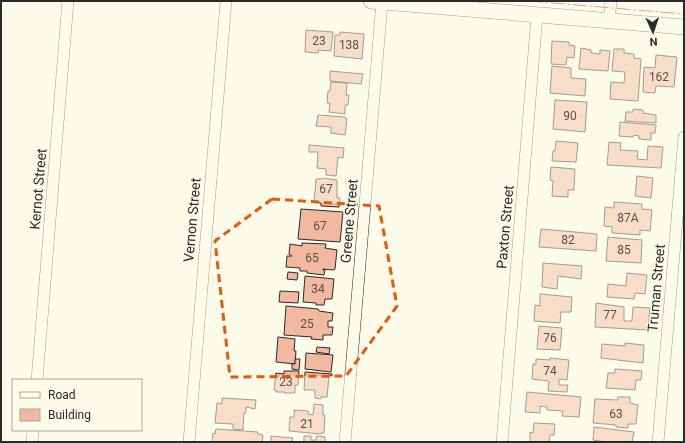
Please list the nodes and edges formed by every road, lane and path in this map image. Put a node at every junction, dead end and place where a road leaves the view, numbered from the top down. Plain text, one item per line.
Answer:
1 (68, 1) edge
2 (226, 1) edge
3 (611, 1) edge
4 (376, 2) edge
5 (537, 15) junction
6 (609, 21) junction
7 (684, 27) edge
8 (684, 137) edge
9 (37, 379) edge
10 (33, 431) edge
11 (32, 442) edge
12 (189, 442) edge
13 (345, 442) edge
14 (502, 442) edge
15 (658, 442) edge

1 - 9 street, Kernot Street
2 - 12 street, Vernon Street
3 - 6 street
4 - 5 main road
4 - 13 street, Greene Street
5 - 6 main road
5 - 14 street, Paxton Street
6 - 7 main road
8 - 15 street, Truman Street
10 - 11 street

